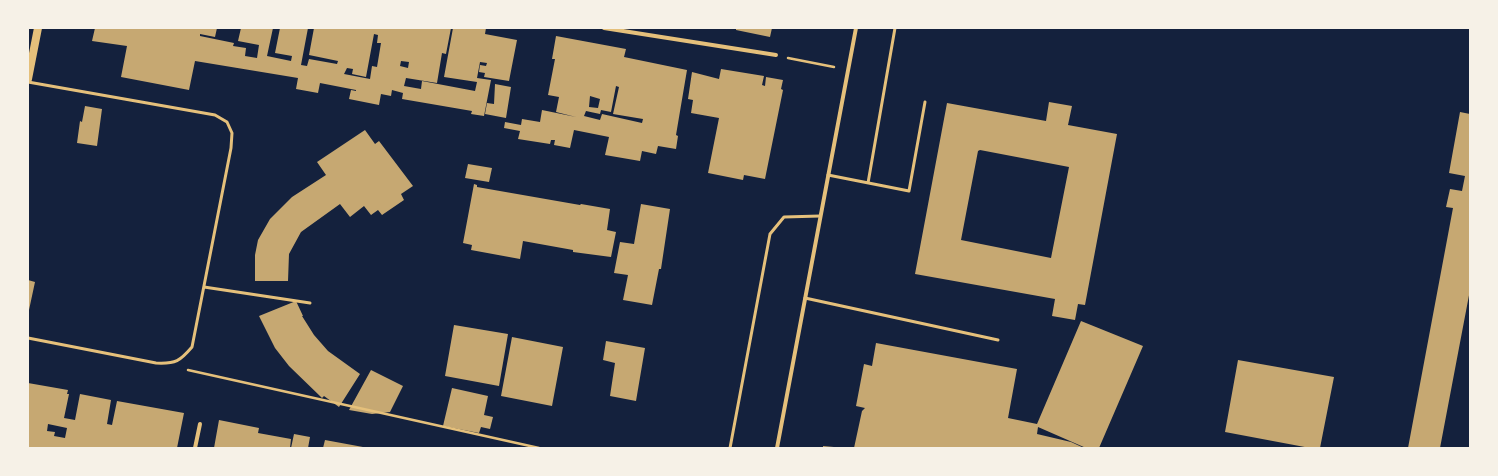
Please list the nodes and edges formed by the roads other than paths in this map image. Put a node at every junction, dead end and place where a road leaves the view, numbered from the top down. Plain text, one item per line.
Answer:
1 (38, 28) edge
2 (604, 28) edge
3 (856, 28) edge
4 (895, 28) edge
5 (776, 55) road end
6 (28, 81) edge
7 (925, 102) dead end
8 (828, 175) junction
9 (868, 183) junction
10 (820, 216) junction
11 (204, 287) junction
12 (805, 298) junction
13 (310, 303) dead end
14 (28, 338) edge
15 (998, 340) dead end
16 (200, 424) dead end
17 (195, 448) edge
18 (730, 448) edge
19 (776, 448) edge

1 - 6 main road
2 - 5 street
3 - 8 street
4 - 9 lane
6 - 11 lane
7 - 9 lane
8 - 9 lane
8 - 10 street
10 - 12 street
10 - 18 lane
11 - 13 lane
11 - 14 lane
12 - 15 lane
12 - 19 street
16 - 17 street

